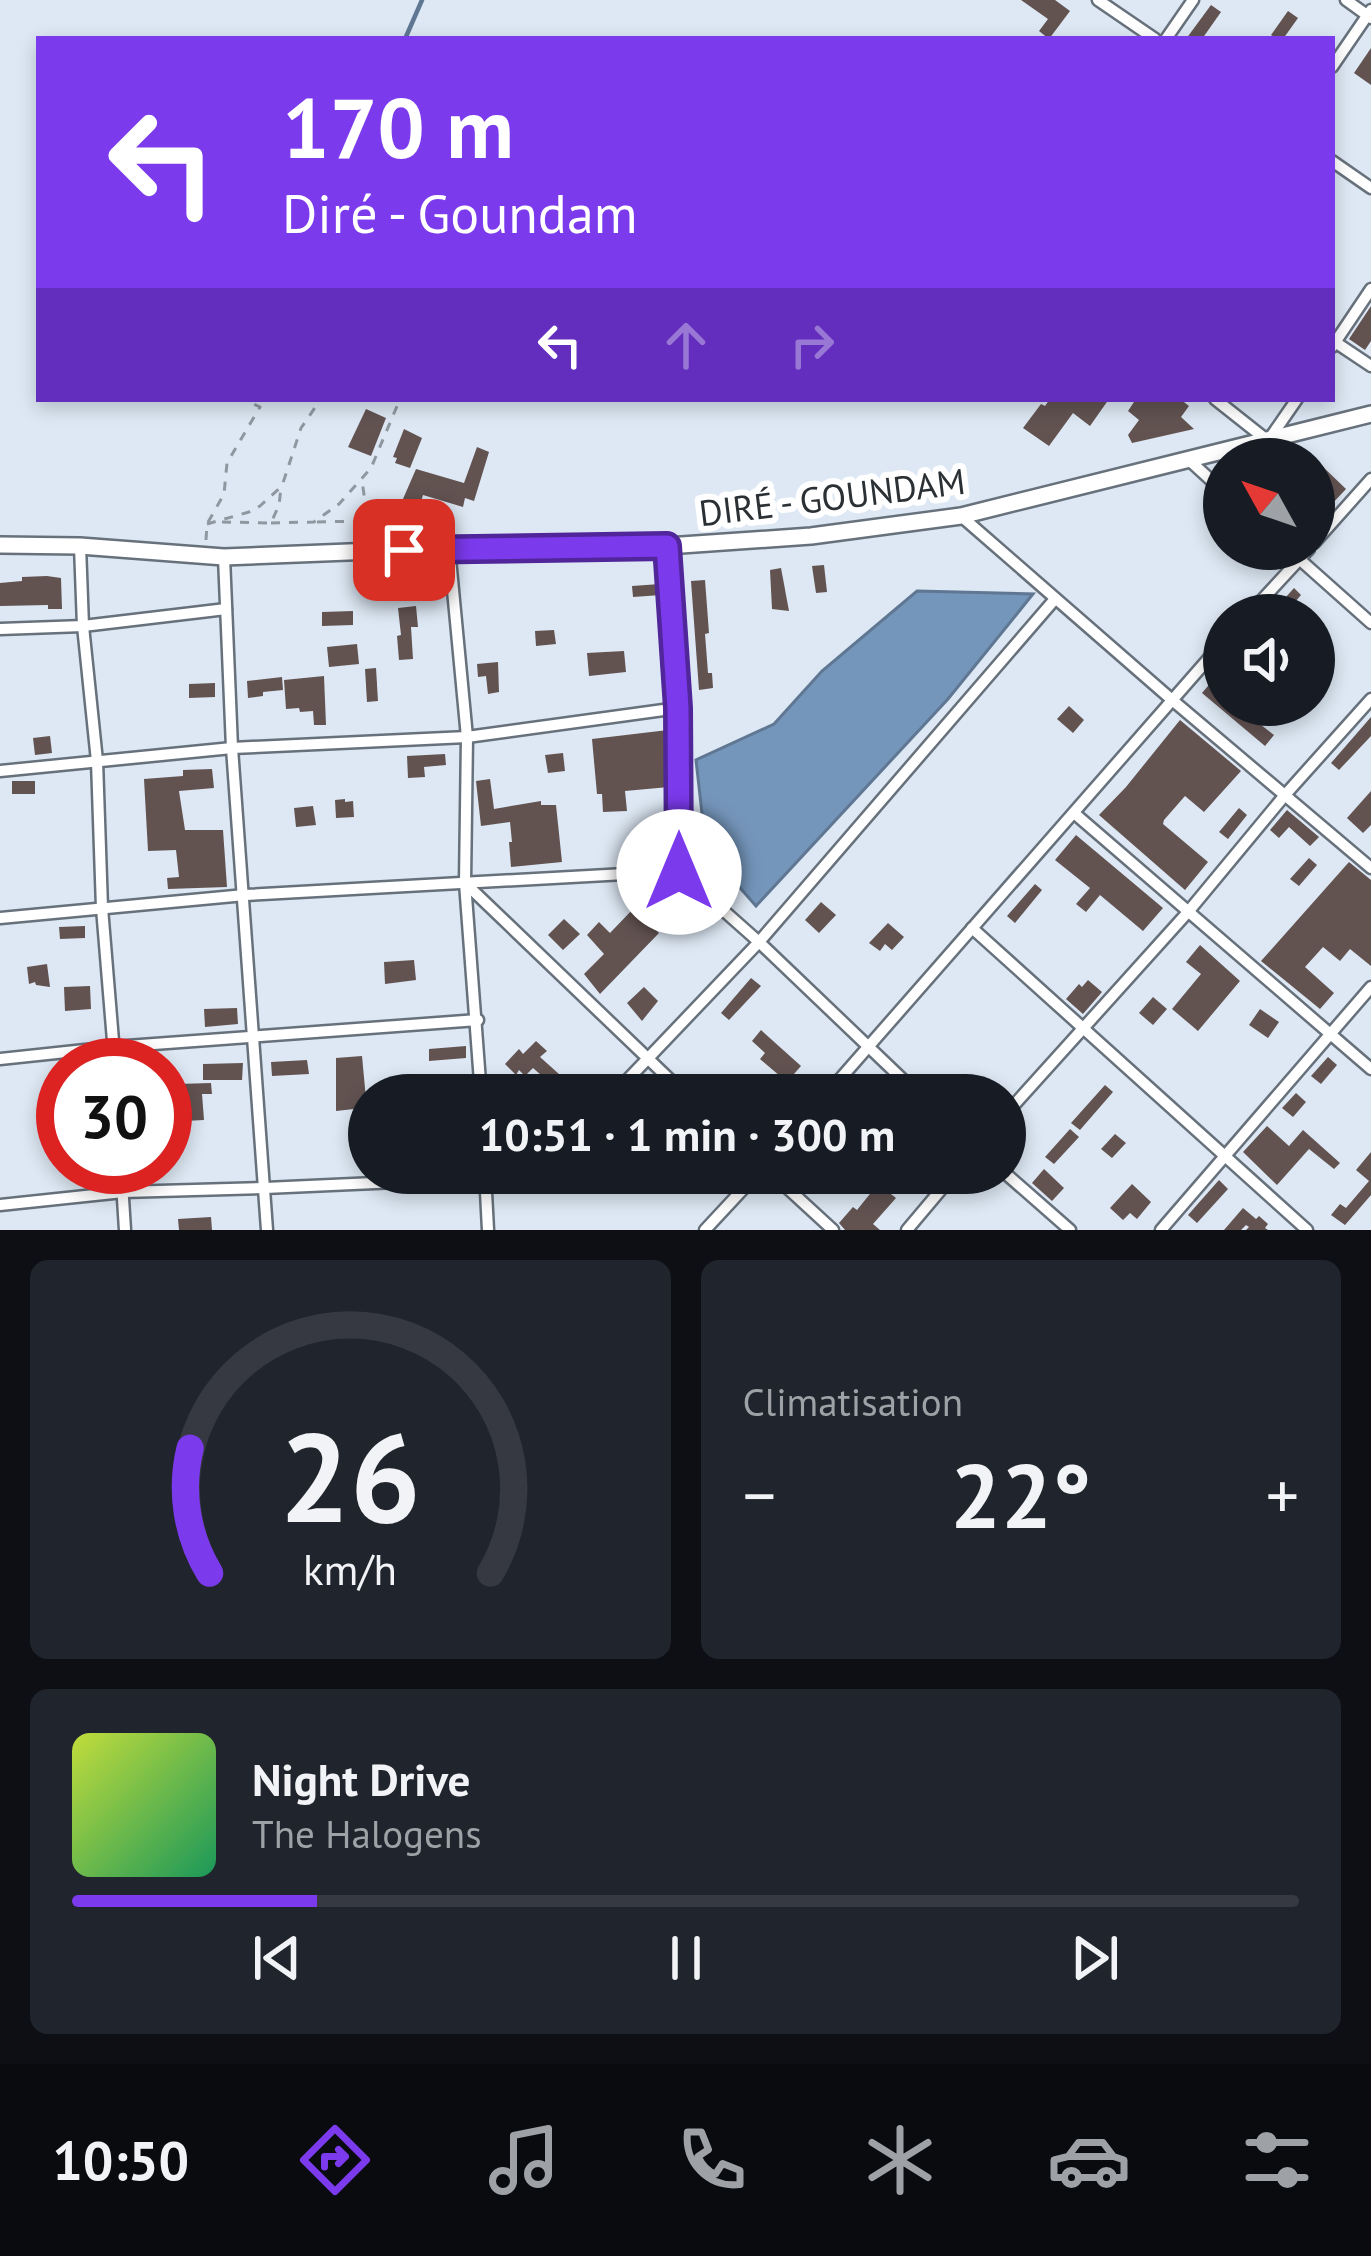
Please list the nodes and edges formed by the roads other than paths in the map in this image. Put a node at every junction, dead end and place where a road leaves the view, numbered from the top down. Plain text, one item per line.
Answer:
1 (1098, 0) edge
2 (1193, 0) edge
3 (1346, 0) edge
4 (1370, 14) edge
5 (1151, 36) edge
6 (1168, 36) edge
7 (1335, 64) edge
8 (1335, 163) edge
9 (1371, 188) edge
10 (1371, 289) edge
11 (1335, 340) edge
12 (1335, 344) edge
13 (1371, 366) edge
14 (1219, 402) edge
15 (1295, 402) edge
16 (1371, 414) edge
17 (1264, 438) edge
18 (1270, 438) edge
19 (1279, 438) edge
20 (1203, 457) edge
21 (1189, 460) junction
22 (1203, 473) edge
23 (1371, 479) edge
24 (961, 516) junction
25 (1335, 519) edge
26 (0, 544) edge
27 (80, 546) junction
28 (667, 546) junction
29 (448, 548) junction
30 (224, 557) junction
31 (1291, 570) edge
32 (1311, 570) edge
33 (1268, 594) edge
34 (1055, 599) junction
35 (226, 609) junction
36 (1371, 623) edge
37 (83, 626) junction
38 (0, 629) edge
39 (1203, 664) edge
40 (1171, 699) junction
41 (1371, 699) edge
42 (678, 708) junction
43 (467, 736) junction
44 (232, 748) junction
45 (97, 761) junction
46 (0, 771) edge
47 (1285, 795) junction
48 (1074, 813) junction
49 (1371, 868) edge
50 (679, 872) junction
51 (465, 883) junction
52 (245, 895) junction
53 (102, 908) junction
54 (1188, 912) junction
55 (0, 918) edge
56 (972, 928) junction
57 (759, 942) junction
58 (1371, 987) edge
59 (478, 1020) junction
60 (1084, 1029) junction
61 (1331, 1035) junction
62 (255, 1036) junction
63 (112, 1038) edge
64 (192, 1041) edge
65 (867, 1047) junction
66 (36, 1054) edge
67 (0, 1058) edge
68 (648, 1060) junction
69 (1371, 1069) edge
70 (480, 1074) edge
71 (634, 1074) edge
72 (663, 1074) edge
73 (844, 1074) edge
74 (896, 1074) edge
75 (1026, 1092) edge
76 (1226, 1156) junction
77 (348, 1183) edge
78 (265, 1188) junction
79 (192, 1190) edge
80 (1026, 1191) edge
81 (104, 1194) edge
82 (123, 1194) edge
83 (486, 1194) edge
84 (738, 1194) edge
85 (794, 1194) edge
86 (937, 1194) edge
87 (0, 1205) edge
88 (125, 1230) edge
89 (267, 1230) edge
90 (488, 1230) edge
91 (705, 1230) edge
92 (833, 1230) edge
93 (907, 1230) edge
94 (1070, 1230) edge
95 (1161, 1230) edge
96 (1307, 1230) edge

1 - 5 street
2 - 6 street
3 - 4 street
4 - 7 street
8 - 9 street
10 - 11 street
12 - 13 street
14 - 17 street
15 - 18 street
16 - 19 main road, DIRÉ - GOUNDAM
20 - 21 main road, DIRÉ - GOUNDAM
21 - 22 street
21 - 24 main road, DIRÉ - GOUNDAM
23 - 25 street
24 - 28 main road, DIRÉ - GOUNDAM
24 - 34 street
26 - 27 main road, DIRÉ - GOUNDAM
27 - 30 main road, DIRÉ - GOUNDAM
27 - 37 street
28 - 29 main road, DIRÉ - GOUNDAM
28 - 42 street
29 - 30 main road, DIRÉ - GOUNDAM
29 - 43 street
30 - 35 street
31 - 33 street
32 - 36 street
34 - 40 street
34 - 57 street
35 - 37 street
35 - 44 street
37 - 38 street
37 - 45 street
39 - 40 street
40 - 47 street
40 - 48 street
41 - 47 street
42 - 43 street
42 - 50 street
43 - 44 street
43 - 51 street
44 - 45 street
44 - 52 street
45 - 46 street
45 - 53 street
47 - 49 street
47 - 54 street
48 - 54 street
48 - 56 street
50 - 51 street
50 - 57 street
51 - 52 street
51 - 59 street
51 - 68 street
52 - 53 street
52 - 62 street
53 - 55 street
53 - 63 street
54 - 60 street
54 - 61 street
56 - 60 street
56 - 65 street
57 - 65 street
57 - 68 street
58 - 61 street
59 - 62 street
59 - 70 street
60 - 75 street
60 - 76 street
61 - 69 street
61 - 76 street
62 - 64 street
62 - 78 street
65 - 73 street
65 - 74 street
66 - 67 street
68 - 71 street
68 - 72 street
76 - 95 street
76 - 96 street
77 - 78 street
78 - 79 street
78 - 89 street
80 - 94 street
81 - 87 street
82 - 88 street
83 - 90 street
84 - 91 street
85 - 92 street
86 - 93 street

